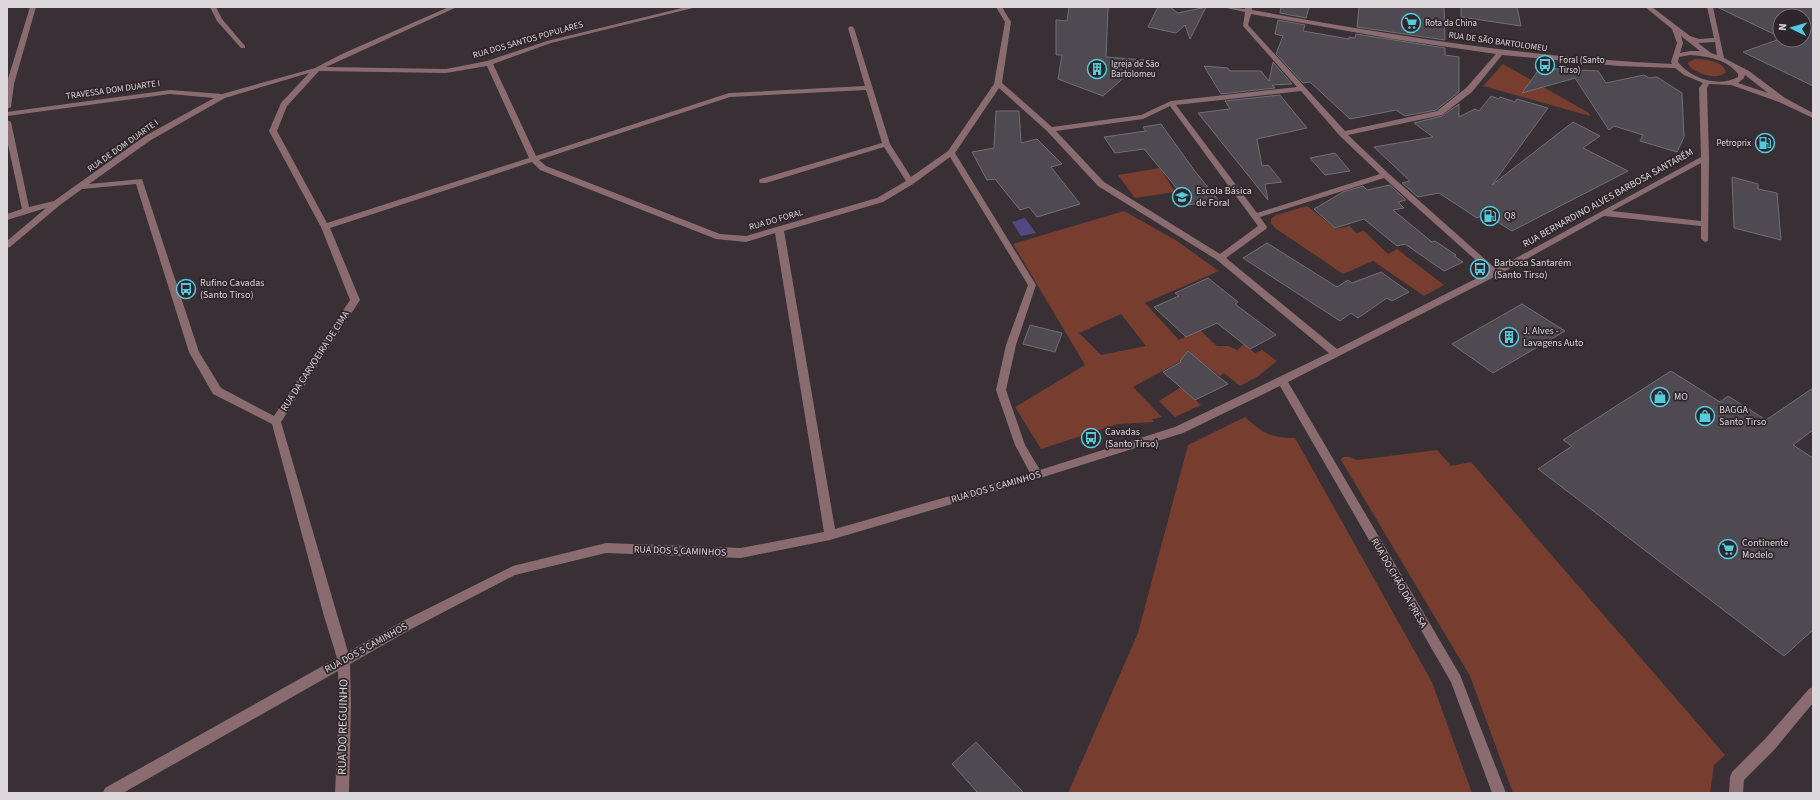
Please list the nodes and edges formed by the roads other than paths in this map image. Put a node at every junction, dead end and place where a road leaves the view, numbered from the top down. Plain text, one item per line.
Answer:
1 (34, 7) edge
2 (213, 7) edge
3 (454, 7) edge
4 (694, 7) edge
5 (999, 7) edge
6 (1225, 7) edge
7 (1648, 7) edge
8 (1710, 7) edge
9 (1248, 9) edge
10 (850, 28) dead end
11 (1675, 29) junction
12 (1687, 38) junction
13 (1718, 40) junction
14 (243, 47) dead end
15 (1500, 53) junction
16 (1708, 54) junction
17 (1676, 56) junction
18 (1721, 58) junction
19 (490, 63) junction
20 (1676, 66) junction
21 (317, 68) junction
22 (1739, 70) junction
23 (1707, 82) junction
24 (1732, 83) junction
25 (998, 84) junction
26 (869, 88) junction
27 (1303, 89) junction
28 (222, 96) junction
29 (1782, 100) junction
30 (1171, 103) junction
31 (7, 107) edge
32 (7, 114) edge
33 (1813, 116) edge
34 (7, 122) edge
35 (1050, 129) junction
36 (1343, 134) junction
37 (886, 144) junction
38 (951, 153) junction
39 (533, 158) junction
40 (1705, 158) junction
41 (1385, 175) junction
42 (763, 181) dead end
43 (910, 182) junction
44 (81, 187) junction
45 (57, 203) junction
46 (26, 210) junction
47 (1603, 213) junction
48 (1255, 216) junction
49 (7, 217) edge
50 (1705, 224) junction
51 (325, 227) junction
52 (779, 229) junction
53 (1706, 238) dead end
54 (7, 245) edge
55 (1220, 258) junction
56 (1496, 273) junction
57 (1335, 353) junction
58 (1282, 381) junction
59 (276, 422) junction
60 (1037, 475) junction
61 (830, 535) junction
62 (344, 660) junction
63 (1813, 693) edge
64 (110, 793) edge
65 (342, 793) edge
66 (1500, 793) edge
67 (1736, 793) edge

1 - 31 street
2 - 14 street
3 - 21 street, RUA DA CARVOEIRA DE CIMA
4 - 19 street, RUA DOS SANTOS POPULARES
5 - 25 street
6 - 9 street, RUA DE SÃO BARTOLOMEU
7 - 11 street
8 - 13 street
9 - 15 street, RUA DE SÃO BARTOLOMEU
9 - 27 street
10 - 26 street
11 - 12 street
11 - 17 street
12 - 13 street
12 - 16 street
13 - 18 street
15 - 20 street, RUA DE SÃO BARTOLOMEU
15 - 36 street
16 - 17 street
16 - 18 street
17 - 20 street
18 - 22 street
19 - 21 street, RUA DOS SANTOS POPULARES
19 - 39 street, RUA DO FORAL
20 - 23 street
21 - 28 street, RUA DE DOM DUARTE I
21 - 51 street, RUA DA CARVOEIRA DE CIMA
22 - 24 street
22 - 29 street
23 - 24 street
23 - 40 street, RUA BERNARDINO ALVES BARBOSA SANTARÉM
24 - 29 street
25 - 35 street
25 - 38 street, RUA DO FORAL
26 - 37 street
26 - 39 street
27 - 30 street
27 - 36 street
28 - 32 street, TRAVESSA DOM DUARTE I
28 - 44 street, RUA DE DOM DUARTE I
29 - 33 street
30 - 35 street
30 - 48 street
34 - 46 street
35 - 55 street
36 - 41 street
37 - 42 street
37 - 43 street
38 - 43 street, RUA DO FORAL
38 - 60 street
39 - 51 street
39 - 52 street, RUA DO FORAL
40 - 47 street, RUA BERNARDINO ALVES BARBOSA SANTARÉM
40 - 50 street
41 - 48 street
41 - 56 street
43 - 52 street, RUA DO FORAL
44 - 45 street, RUA DE DOM DUARTE I
44 - 59 street
45 - 46 street, RUA DE DOM DUARTE I
45 - 54 street
46 - 49 street, RUA DE DOM DUARTE I
47 - 50 street
47 - 56 street, RUA BERNARDINO ALVES BARBOSA SANTARÉM
48 - 55 street
50 - 53 street
51 - 59 street, RUA DA CARVOEIRA DE CIMA
52 - 61 street
55 - 57 street
56 - 57 street, RUA BERNARDINO ALVES BARBOSA SANTARÉM
57 - 58 street, RUA BERNARDINO ALVES BARBOSA SANTARÉM
58 - 60 street, RUA DOS 5 CAMINHOS
58 - 66 street, RUA DO CHÃO DA PRESA
59 - 62 street, RUA DA CARVOEIRA DE CIMA
60 - 61 street, RUA DOS 5 CAMINHOS
61 - 62 street, RUA DOS 5 CAMINHOS
62 - 64 street, RUA DOS 5 CAMINHOS
62 - 65 street, RUA DO REGUINHO
63 - 67 street

